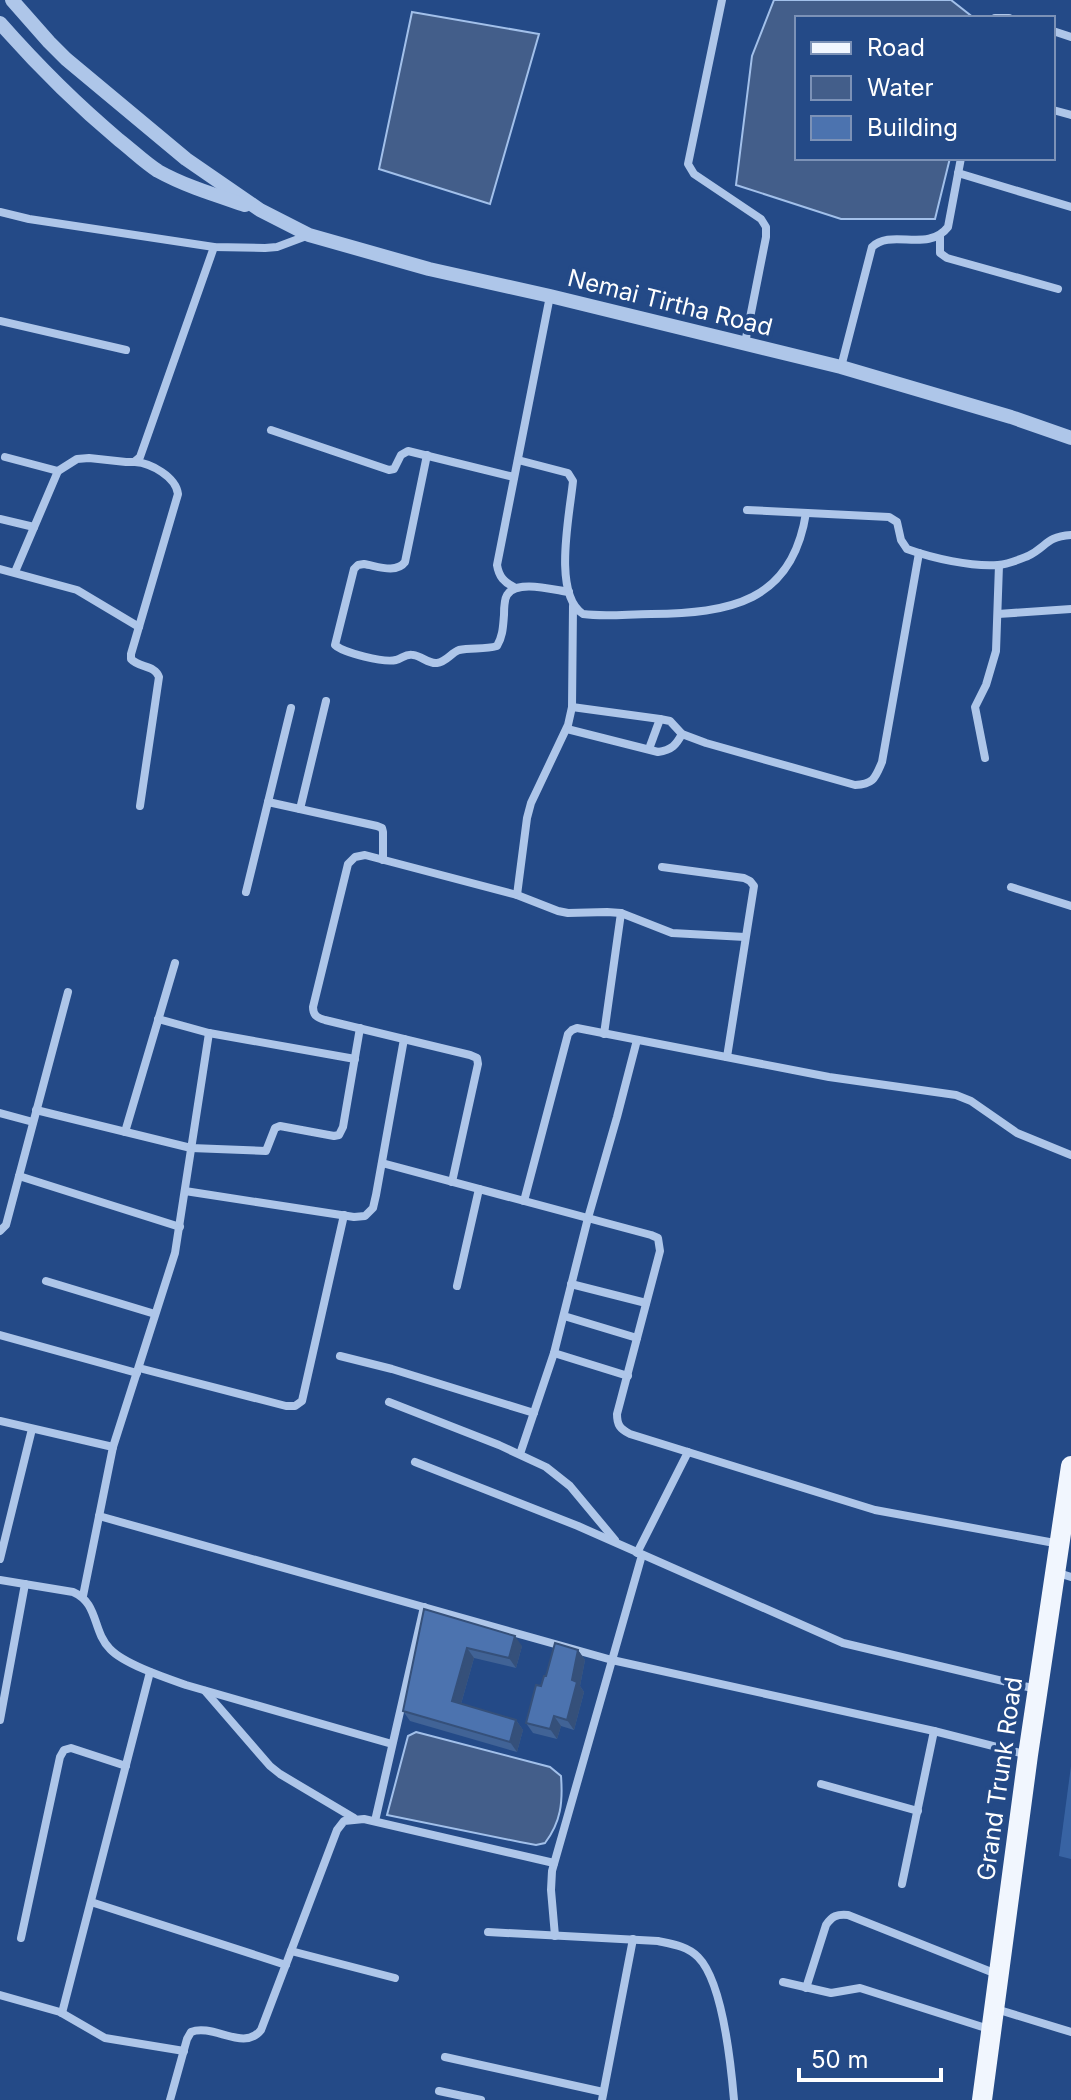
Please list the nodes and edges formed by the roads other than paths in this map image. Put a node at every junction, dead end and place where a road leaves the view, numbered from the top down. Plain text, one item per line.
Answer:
1 (12, 0) edge
2 (722, 0) edge
3 (0, 23) edge
4 (961, 160) edge
5 (958, 173) junction
6 (1071, 207) edge
7 (260, 210) junction
8 (0, 212) edge
9 (309, 235) junction
10 (940, 236) junction
11 (214, 247) junction
12 (1058, 289) dead end
13 (550, 296) junction
14 (0, 321) edge
15 (745, 343) junction
16 (126, 350) dead end
17 (841, 367) junction
18 (271, 430) dead end
19 (1071, 438) edge
20 (427, 455) junction
21 (5, 457) dead end
22 (518, 460) junction
23 (134, 462) junction
24 (58, 471) junction
25 (514, 477) junction
26 (747, 510) dead end
27 (806, 513) junction
28 (0, 519) edge
29 (34, 527) junction
30 (1071, 535) edge
31 (919, 553) junction
32 (999, 565) junction
33 (0, 569) edge
34 (15, 572) junction
35 (514, 587) junction
36 (569, 592) junction
37 (573, 606) junction
38 (1071, 609) edge
39 (998, 614) junction
40 (139, 627) junction
41 (326, 701) dead end
42 (572, 707) junction
43 (291, 708) dead end
44 (660, 719) junction
45 (567, 729) junction
46 (682, 734) junction
47 (649, 749) junction
48 (985, 758) dead end
49 (268, 802) junction
50 (140, 806) dead end
51 (300, 809) junction
52 (383, 860) junction
53 (662, 867) dead end
54 (1011, 887) dead end
55 (246, 892) dead end
56 (517, 895) junction
57 (1071, 906) edge
58 (621, 913) junction
59 (745, 937) junction
60 (175, 963) dead end
61 (68, 992) dead end
62 (158, 1019) junction
63 (360, 1028) junction
64 (209, 1033) junction
65 (604, 1034) junction
66 (404, 1039) junction
67 (637, 1040) junction
68 (727, 1057) junction
69 (355, 1059) junction
70 (36, 1110) junction
71 (0, 1113) edge
72 (33, 1122) junction
73 (125, 1132) junction
74 (191, 1148) junction
75 (1071, 1155) edge
76 (382, 1163) junction
77 (19, 1176) junction
78 (452, 1182) junction
79 (479, 1189) junction
80 (185, 1191) junction
81 (524, 1201) junction
82 (344, 1215) junction
83 (588, 1218) junction
84 (180, 1227) junction
85 (0, 1231) edge
86 (46, 1281) dead end
87 (571, 1284) junction
88 (457, 1286) dead end
89 (646, 1303) junction
90 (155, 1314) junction
91 (564, 1316) junction
92 (0, 1335) edge
93 (637, 1338) junction
94 (554, 1353) junction
95 (340, 1356) dead end
96 (138, 1370) junction
97 (628, 1376) junction
98 (389, 1402) dead end
99 (534, 1413) junction
100 (0, 1421) edge
101 (32, 1429) junction
102 (113, 1447) junction
103 (688, 1452) junction
104 (520, 1454) junction
105 (415, 1462) dead end
106 (1071, 1466) edge
107 (99, 1516) junction
108 (618, 1544) junction
109 (1060, 1544) junction
110 (639, 1554) junction
111 (0, 1559) edge
112 (1063, 1574) edge
113 (0, 1580) edge
114 (25, 1584) junction
115 (83, 1596) junction
116 (424, 1607) junction
117 (612, 1660) junction
118 (150, 1672) junction
119 (205, 1690) junction
120 (1038, 1690) junction
121 (0, 1720) edge
122 (934, 1731) junction
123 (392, 1744) junction
124 (1028, 1755) junction
125 (126, 1766) junction
126 (821, 1784) dead end
127 (918, 1811) junction
128 (355, 1818) junction
129 (375, 1821) junction
130 (554, 1863) junction
131 (902, 1884) dead end
132 (91, 1902) junction
133 (488, 1932) dead end
134 (555, 1936) junction
135 (21, 1938) dead end
136 (633, 1939) junction
137 (291, 1951) junction
138 (286, 1965) junction
139 (1000, 1975) junction
140 (395, 1978) dead end
141 (783, 1982) dead end
142 (806, 1988) junction
143 (0, 1995) edge
144 (995, 2009) junction
145 (62, 2013) junction
146 (992, 2030) junction
147 (1071, 2032) edge
148 (184, 2051) junction
149 (445, 2057) dead end
150 (439, 2091) dead end
151 (603, 2096) edge
152 (170, 2100) edge
153 (481, 2100) edge
154 (734, 2100) edge
155 (982, 2100) edge

1 - 7 street, Nemai Tirtha Road
2 - 15 street
3 - 7 street, Nemai Tirtha Road
4 - 5 street
5 - 6 street
5 - 10 street
7 - 9 street, Nemai Tirtha Road
8 - 11 street
9 - 11 street
9 - 13 street, Nemai Tirtha Road
10 - 12 street
10 - 17 street
11 - 23 street
13 - 15 street, Nemai Tirtha Road
13 - 22 street
14 - 16 street
15 - 17 street, Nemai Tirtha Road
17 - 19 street, Nemai Tirtha Road
18 - 20 street
20 - 25 street
20 - 35 street
21 - 24 street
22 - 25 street
22 - 36 street
23 - 24 street
23 - 40 street
24 - 29 street
25 - 35 street
26 - 27 street
27 - 31 street
27 - 37 street
28 - 29 street
29 - 34 street
30 - 32 street
31 - 32 street
31 - 46 street
32 - 39 street
33 - 34 street
34 - 40 street
35 - 36 street
36 - 37 street
37 - 42 street
38 - 39 street
39 - 48 street
40 - 50 street
41 - 51 street
42 - 44 street
42 - 45 street
43 - 49 street
44 - 46 street
44 - 47 street
45 - 47 street
45 - 56 street
46 - 47 street
49 - 51 street
49 - 55 street
51 - 52 street
52 - 56 street
52 - 63 street
53 - 59 street
54 - 57 street
56 - 58 street
58 - 59 street
58 - 65 street
59 - 68 street
60 - 62 street
61 - 70 street
62 - 64 street
62 - 73 street
63 - 66 street
63 - 69 street
64 - 69 street
64 - 74 street
65 - 67 street
65 - 81 street
66 - 76 street
66 - 78 street
67 - 68 street
67 - 83 street
68 - 75 street
69 - 74 street
70 - 72 street
70 - 73 street
71 - 72 street
72 - 77 street
73 - 74 street
74 - 80 street
76 - 78 street
76 - 82 street
77 - 84 street
77 - 85 street
78 - 79 street
79 - 81 street
79 - 88 street
80 - 82 street
80 - 84 street
81 - 83 street
82 - 96 street
83 - 87 street
83 - 89 street
84 - 90 street
86 - 90 street
87 - 89 street
87 - 91 street
89 - 93 street
90 - 96 street
91 - 93 street
91 - 94 street
92 - 96 street
93 - 97 street
94 - 97 street
94 - 99 street
95 - 99 street
96 - 102 street
97 - 103 street
98 - 104 street
99 - 104 street
100 - 101 street
101 - 102 street
101 - 111 street
102 - 107 street
103 - 109 street
103 - 110 street
104 - 108 street
105 - 108 street
106 - 109 main road, Grand Trunk Road
107 - 115 street
107 - 116 street
108 - 110 street
109 - 112 main road, Grand Trunk Road
110 - 117 street
110 - 120 street
112 - 120 main road, Grand Trunk Road
113 - 114 street
114 - 115 street
114 - 121 street
115 - 118 street
116 - 117 street
116 - 123 street
117 - 122 street
117 - 130 street
118 - 119 street
118 - 125 street
119 - 123 street
119 - 128 street
120 - 124 main road, Grand Trunk Road
122 - 124 street
122 - 127 street
123 - 129 street
124 - 139 main road, Grand Trunk Road
125 - 132 street
125 - 135 street
126 - 127 street
127 - 131 street
128 - 129 street
128 - 137 street
129 - 130 street
130 - 134 street
132 - 138 street
132 - 145 street
133 - 134 street
134 - 136 street
136 - 151 street
136 - 154 street
137 - 138 street
137 - 140 street
138 - 148 street
139 - 142 street
139 - 144 main road, Grand Trunk Road
141 - 142 street
142 - 146 street
143 - 145 street
144 - 146 main road, Grand Trunk Road
144 - 147 street
145 - 148 street
146 - 155 main road, Grand Trunk Road
148 - 152 street
149 - 151 street
150 - 153 street

